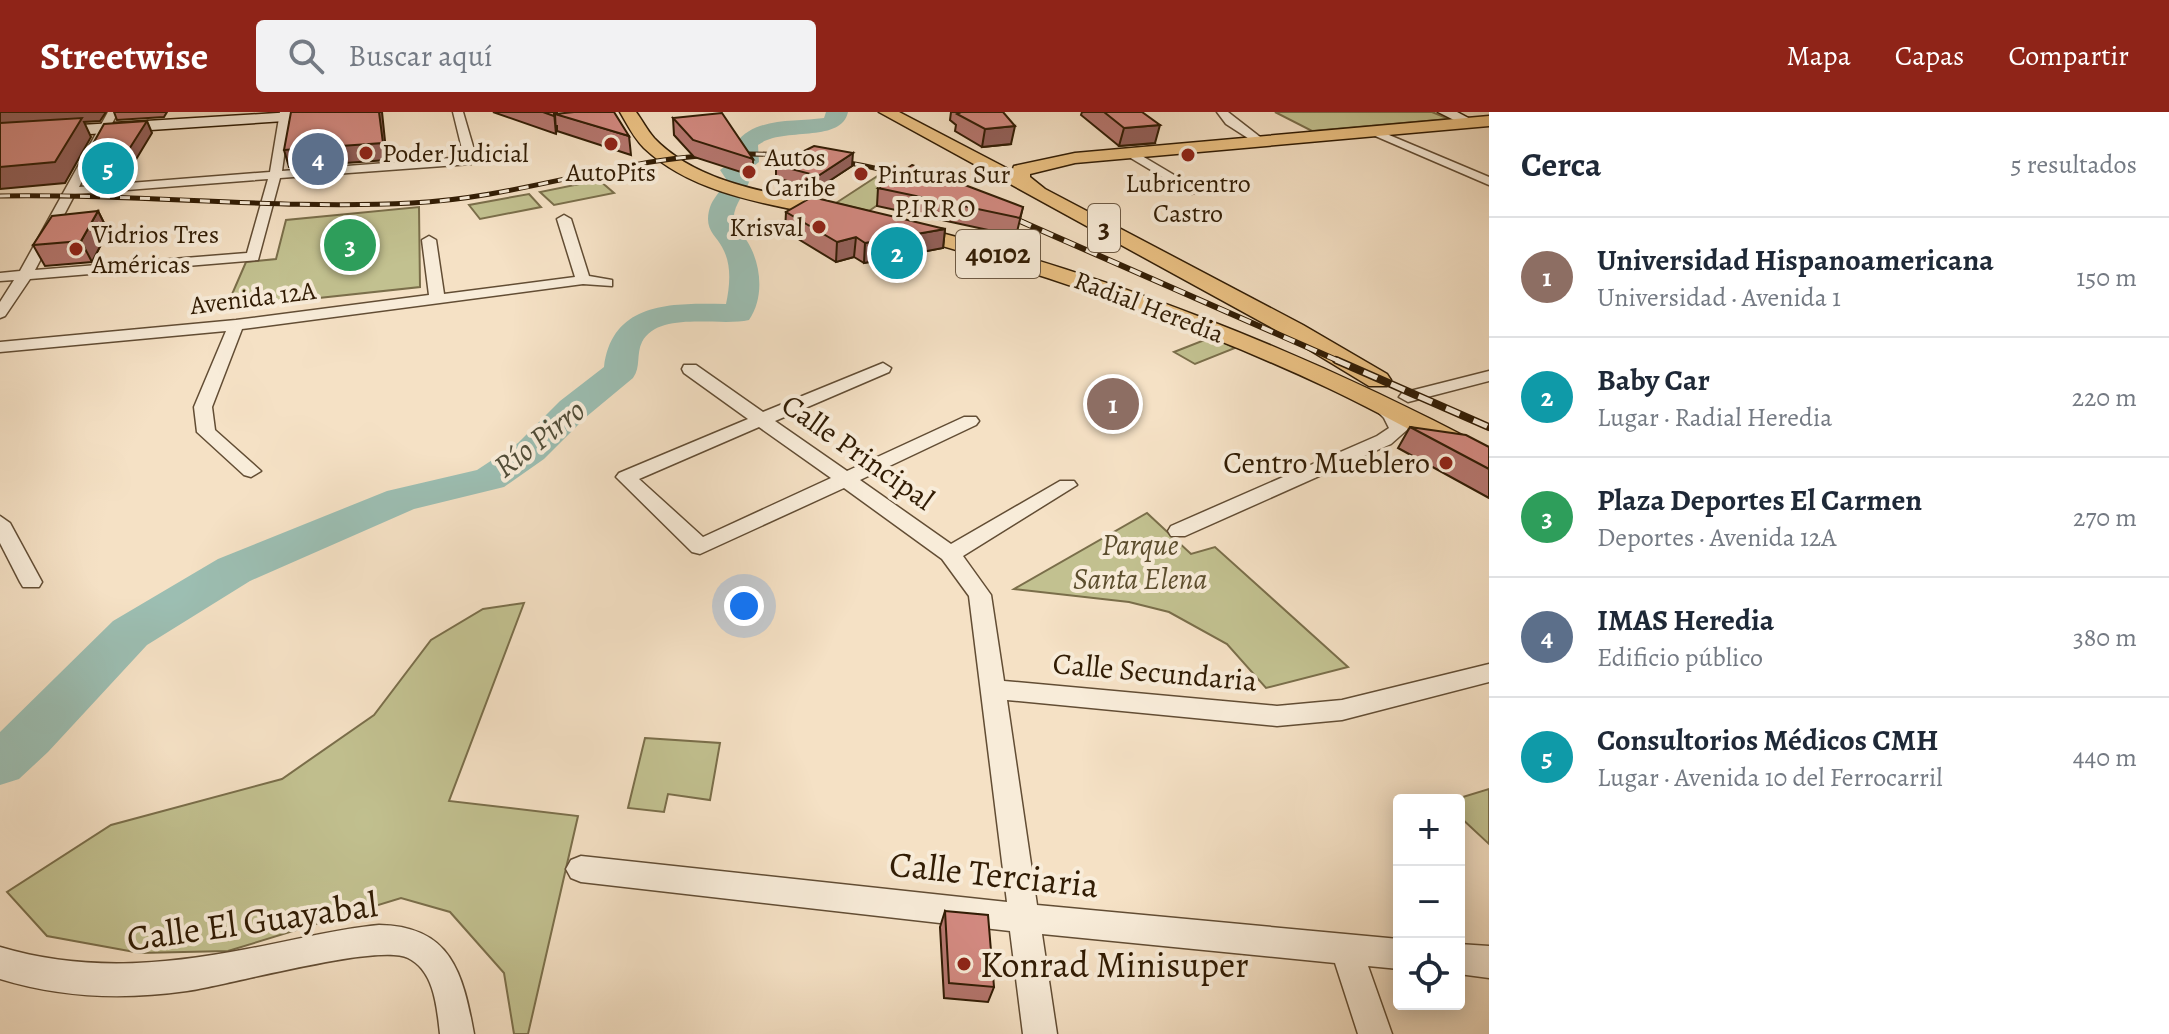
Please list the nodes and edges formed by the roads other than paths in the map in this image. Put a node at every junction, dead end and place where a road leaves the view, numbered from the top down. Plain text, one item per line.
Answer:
1 (113, 112) edge
2 (361, 112) edge
3 (458, 112) edge
4 (628, 112) edge
5 (887, 112) edge
6 (1222, 112) edge
7 (1445, 112) edge
8 (284, 114) edge
9 (1480, 122) edge
10 (104, 128) junction
11 (1370, 130) junction
12 (0, 135) edge
13 (1258, 140) junction
14 (1128, 152) junction
15 (275, 176) junction
16 (1489, 181) edge
17 (71, 191) junction
18 (1195, 191) dead end
19 (1057, 204) junction
20 (564, 219) dead end
21 (429, 240) dead end
22 (26, 274) junction
23 (0, 277) edge
24 (583, 280) junction
25 (607, 283) dead end
26 (437, 299) junction
27 (0, 313) edge
28 (236, 325) junction
29 (1294, 330) junction
30 (1237, 340) junction
31 (0, 347) edge
32 (883, 368) dead end
33 (690, 369) dead end
34 (1489, 376) edge
35 (1408, 397) junction
36 (1376, 401) junction
37 (762, 420) junction
38 (970, 421) dead end
39 (1384, 440) junction
40 (1486, 453) edge
41 (251, 471) dead end
42 (847, 481) junction
43 (1067, 485) dead end
44 (0, 523) edge
45 (1178, 531) dead end
46 (950, 554) junction
47 (31, 582) dead end
48 (1489, 673) edge
49 (992, 689) junction
50 (581, 869) dead end
51 (1025, 918) junction
52 (1346, 949) junction
53 (1393, 953) edge
54 (1465, 960) edge
55 (1489, 962) edge
56 (0, 963) edge
57 (457, 1034) edge
58 (1040, 1034) edge
59 (1375, 1034) edge

1 - 10 street
2 - 8 street
3 - 15 street
4 - 30 main road, Radial Heredia / 40102
5 - 19 main road, Radial Heredia / 3
6 - 13 street
7 - 9 street
8 - 10 street
8 - 15 street
9 - 11 main road
10 - 12 street
10 - 17 street
11 - 13 main road
11 - 16 street
13 - 14 main road
14 - 18 street
14 - 19 main road
15 - 17 street
15 - 22 street
17 - 22 street
19 - 29 main road, Radial Heredia / 3
20 - 24 street
21 - 26 street
22 - 23 street
22 - 27 street
24 - 25 street, Avenida 12A
24 - 26 street, Avenida 12A
26 - 28 street, Avenida 12A
28 - 31 street, Avenida 12A
28 - 41 street
29 - 30 main road
29 - 35 main road, Radial Heredia / 3
30 - 36 main road, Radial Heredia / 40102
32 - 37 street
33 - 37 street, Calle Principal
34 - 35 street
35 - 40 main road, Radial Heredia / 3
36 - 39 street
36 - 40 main road, Radial Heredia
37 - 42 street, Calle Principal
37 - 42 street
38 - 42 street
39 - 40 street
39 - 45 street
42 - 46 street, Calle Principal
43 - 46 street
44 - 47 street
46 - 49 street, Calle Principal
48 - 49 street, Calle Secundaria
49 - 51 street
50 - 51 street, Calle Terciaria
51 - 52 street, Calle Terciaria
51 - 58 street
52 - 53 street, Calle Terciaria
52 - 59 street
54 - 55 street
56 - 57 street, Calle El Guayabal

